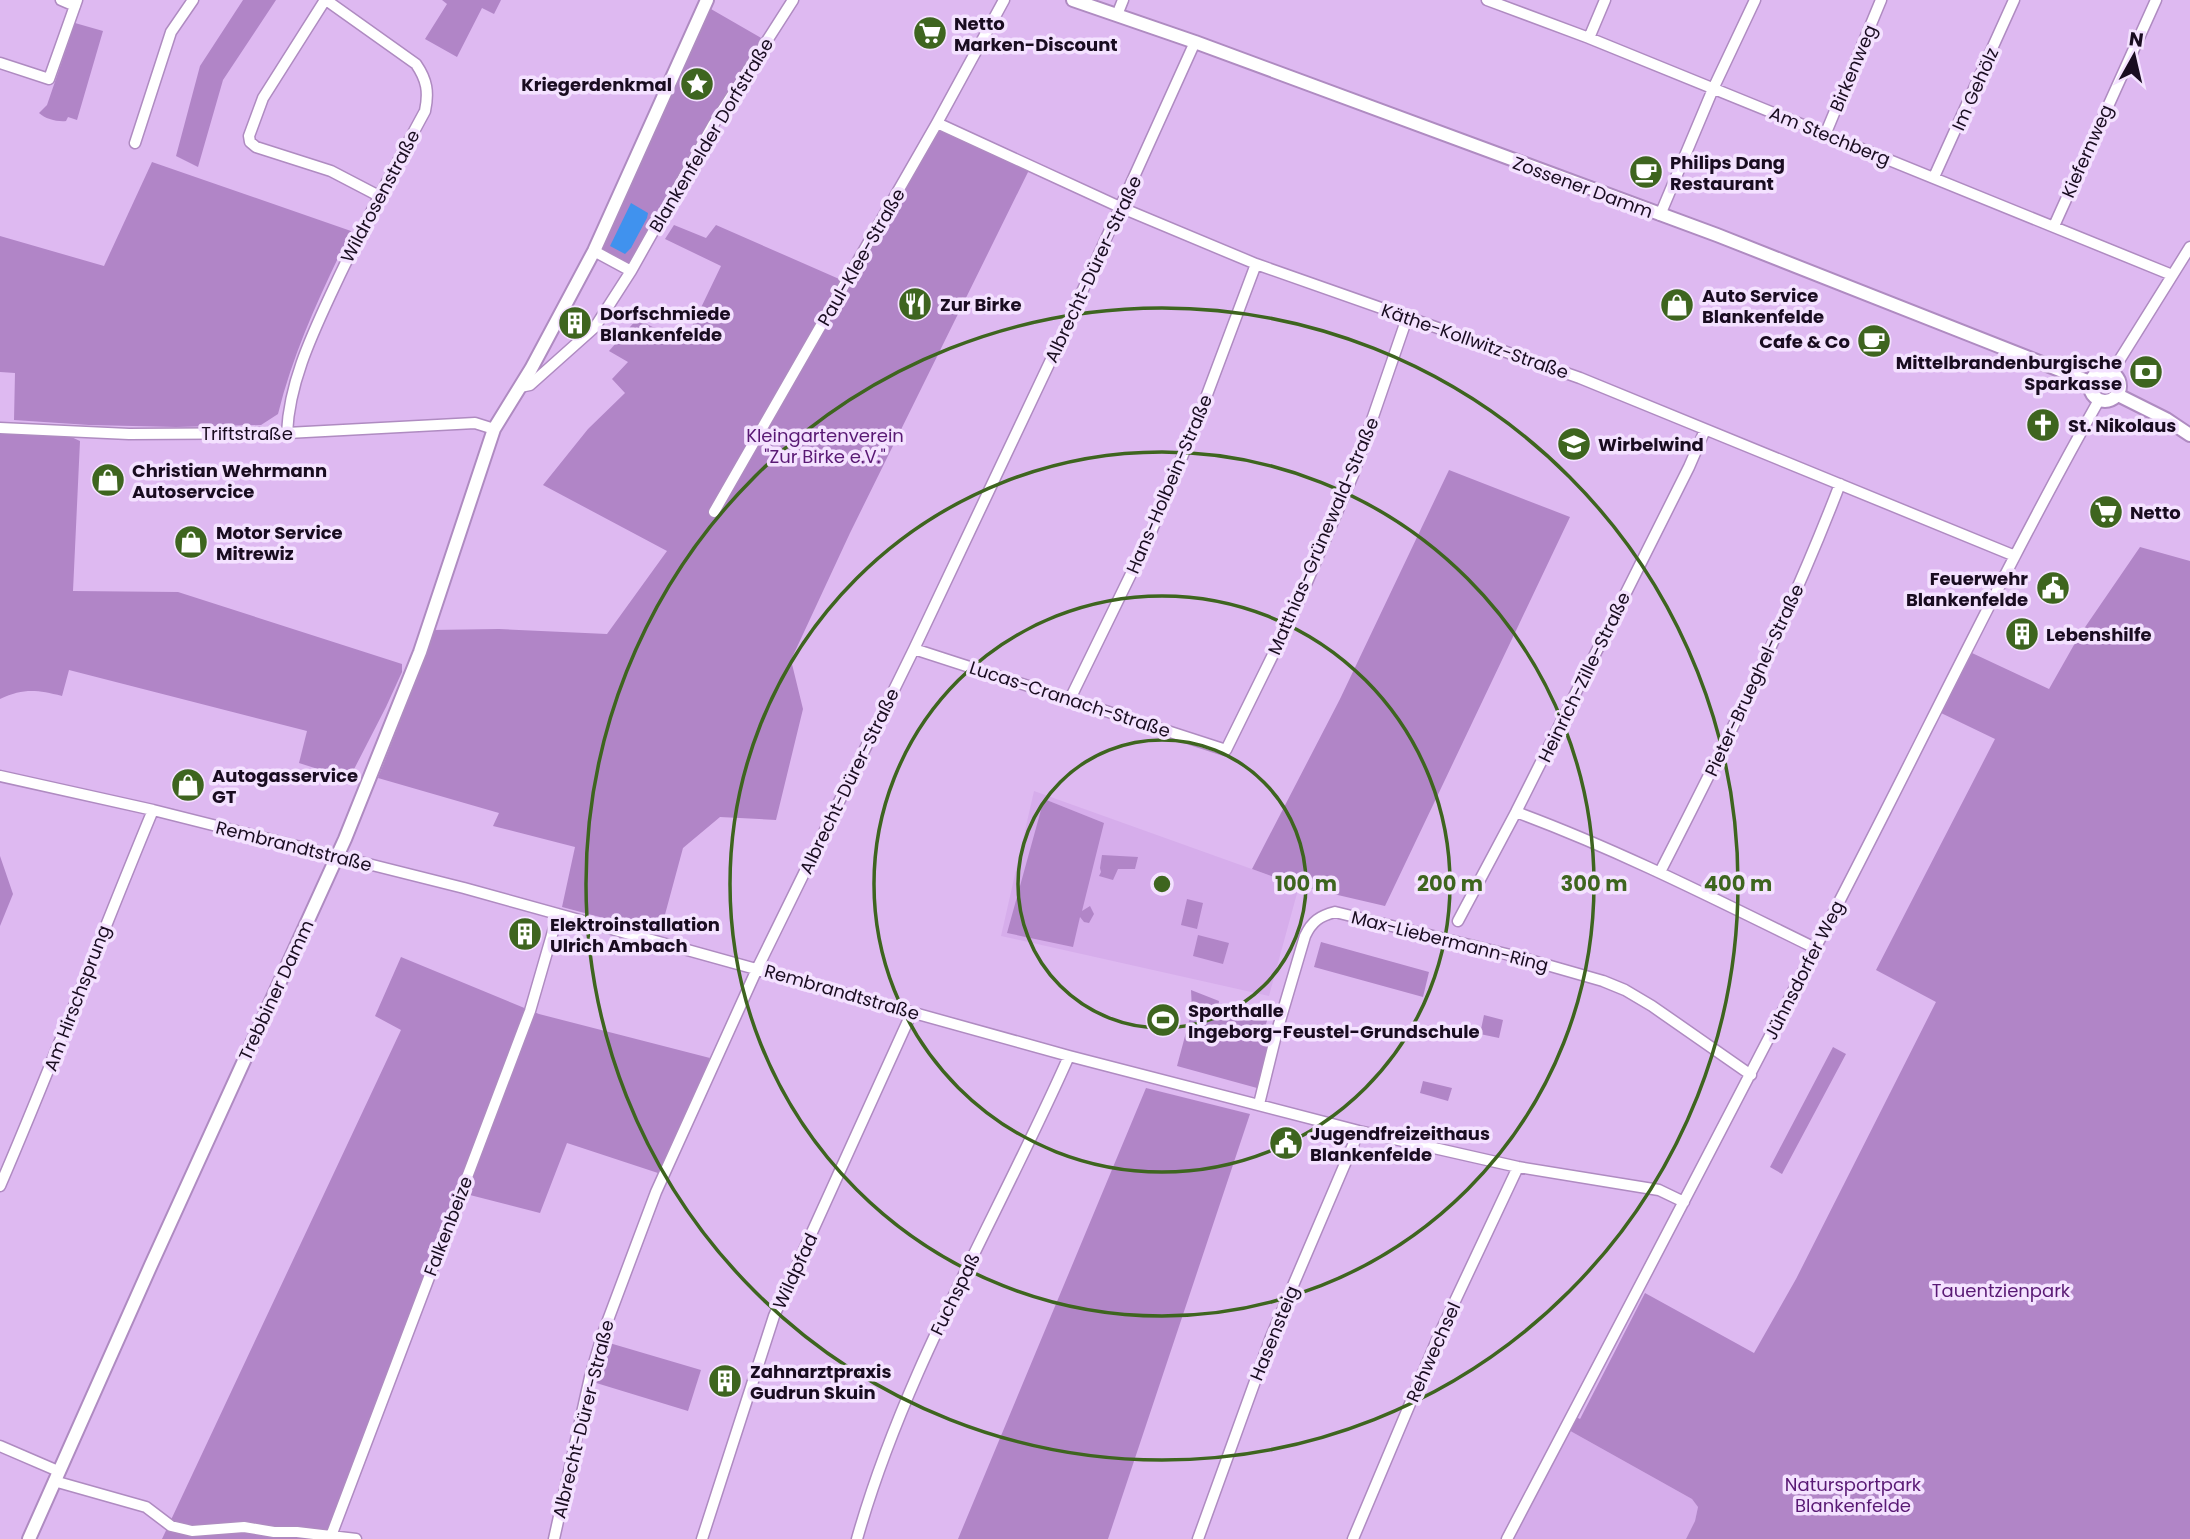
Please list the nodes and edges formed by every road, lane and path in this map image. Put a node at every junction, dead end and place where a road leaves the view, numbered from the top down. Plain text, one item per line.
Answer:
1 (61, 0) edge
2 (192, 0) edge
3 (325, 0) edge
4 (707, 0) edge
5 (793, 0) edge
6 (1004, 0) edge
7 (1073, 0) edge
8 (1122, 0) edge
9 (1487, 0) edge
10 (1605, 0) edge
11 (1755, 0) edge
12 (1881, 0) edge
13 (2014, 0) edge
14 (2156, 0) edge
15 (76, 3) edge
16 (1117, 15) junction
17 (1589, 37) junction
18 (1195, 42) junction
19 (0, 63) edge
20 (1713, 89) junction
21 (937, 123) junction
22 (1825, 135) junction
23 (135, 144) dead end
24 (1934, 177) junction
25 (379, 196) junction
26 (1122, 208) junction
27 (1660, 215) junction
28 (2054, 226) junction
29 (2190, 247) edge
30 (594, 251) junction
31 (1256, 264) junction
32 (631, 271) junction
33 (2172, 275) junction
34 (1407, 318) junction
35 (2112, 372) junction
36 (2090, 382) junction
37 (520, 387) junction
38 (2118, 394) junction
39 (2099, 400) junction
40 (0, 428) edge
41 (494, 429) junction
42 (1705, 430) junction
43 (287, 433) junction
44 (2190, 435) edge
45 (1840, 484) junction
46 (714, 512) dead end
47 (2015, 556) junction
48 (914, 649) junction
49 (1070, 699) junction
50 (1226, 750) joint
51 (0, 776) edge
52 (153, 810) junction
53 (1516, 812) junction
54 (337, 856) junction
55 (1660, 872) junction
56 (558, 914) junction
57 (1458, 921) dead end
58 (1815, 948) junction
59 (757, 969) junction
60 (912, 1012) junction
61 (1069, 1056) junction
62 (1751, 1075) junction
63 (1259, 1104) junction
64 (1359, 1131) junction
65 (1518, 1167) junction
66 (0, 1185) edge
67 (1684, 1202) junction
68 (0, 1446) edge
69 (56, 1476) junction
70 (331, 1536) junction
71 (29, 1539) edge
72 (356, 1539) edge
73 (554, 1539) edge
74 (702, 1539) edge
75 (857, 1539) edge
76 (1198, 1539) edge
77 (1353, 1539) edge
78 (1507, 1539) edge

1 - 15 street
2 - 23 street
3 - 25 street, Wildrosenstraße
3 - 25 street
4 - 30 main road, Blankenfelder Dorfstraße
5 - 32 street, Blankenfelder Dorfstraße
6 - 21 street, Paul-Klee-Straße
7 - 16 main road, Zossener Damm
8 - 16 street
9 - 17 street, Am Stechberg
10 - 17 street
11 - 20 street
12 - 22 street, Birkenweg
13 - 24 street, Im Gehölz
14 - 28 street, Kiefernweg
15 - 19 street
16 - 18 main road, Zossener Damm
17 - 20 street, Am Stechberg
18 - 26 street, Albrecht-Dürer-Straße
18 - 27 main road, Zossener Damm
20 - 22 street, Am Stechberg
20 - 27 street
21 - 26 street, Käthe-Kollwitz-Straße
21 - 46 street, Paul-Klee-Straße
22 - 24 street, Am Stechberg
24 - 28 street, Am Stechberg
25 - 43 street, Wildrosenstraße
26 - 31 street, Käthe-Kollwitz-Straße
26 - 48 street, Albrecht-Dürer-Straße
27 - 36 main road, Zossener Damm
28 - 33 street, Am Stechberg
29 - 33 street
30 - 32 street
30 - 37 main road, Blankenfelder Dorfstraße
31 - 34 street, Käthe-Kollwitz-Straße
31 - 49 street, Hans-Holbein-Straße
32 - 37 street, Blankenfelder Dorfstraße
33 - 35 street
34 - 42 street, Käthe-Kollwitz-Straße
34 - 50 street, Matthias-Grünewald-Straße
35 - 36 main road
35 - 38 main road
36 - 39 main road
37 - 41 main road, Blankenfelder Dorfstraße
38 - 39 main road
38 - 44 main road
39 - 47 street, Jühnsdorfer Weg
40 - 43 street, Triftstraße
41 - 43 street, Triftstraße
41 - 54 main road, Trebbiner Damm
42 - 45 street, Käthe-Kollwitz-Straße
42 - 53 street, Heinrich-Zille-Straße
45 - 47 street, Käthe-Kollwitz-Straße
45 - 55 street, Pieter-Brueghel-Straße
47 - 58 street, Jühnsdorfer Weg
48 - 49 street, Lucas-Cranach-Straße
48 - 59 street, Albrecht-Dürer-Straße
49 - 50 street, Lucas-Cranach-Straße
51 - 52 street, Rembrandtstraße
52 - 54 street, Rembrandtstraße
52 - 66 street, Am Hirschsprung
53 - 55 street
53 - 57 street, Heinrich-Zille-Straße
54 - 56 street, Rembrandtstraße
54 - 69 main road, Trebbiner Damm
55 - 58 street
56 - 59 street, Rembrandtstraße
56 - 70 street, Falkenbeize
58 - 62 street, Jühnsdorfer Weg
59 - 60 street, Rembrandtstraße
59 - 73 street, Albrecht-Dürer-Straße
60 - 61 street, Rembrandtstraße
60 - 74 street, Wildpfad
61 - 63 street, Rembrandtstraße
61 - 75 street, Fuchspaß
62 - 63 street, Max-Liebermann-Ring
62 - 67 street, Jühnsdorfer Weg
63 - 64 street, Rembrandtstraße
64 - 65 street, Rembrandtstraße
64 - 76 street, Hasensteig
65 - 67 street, Rembrandtstraße
65 - 77 street, Rehwechsel
67 - 78 street, Jühnsdorfer Weg
68 - 69 street
69 - 70 street
69 - 71 main road, Trebbiner Damm
70 - 72 street

